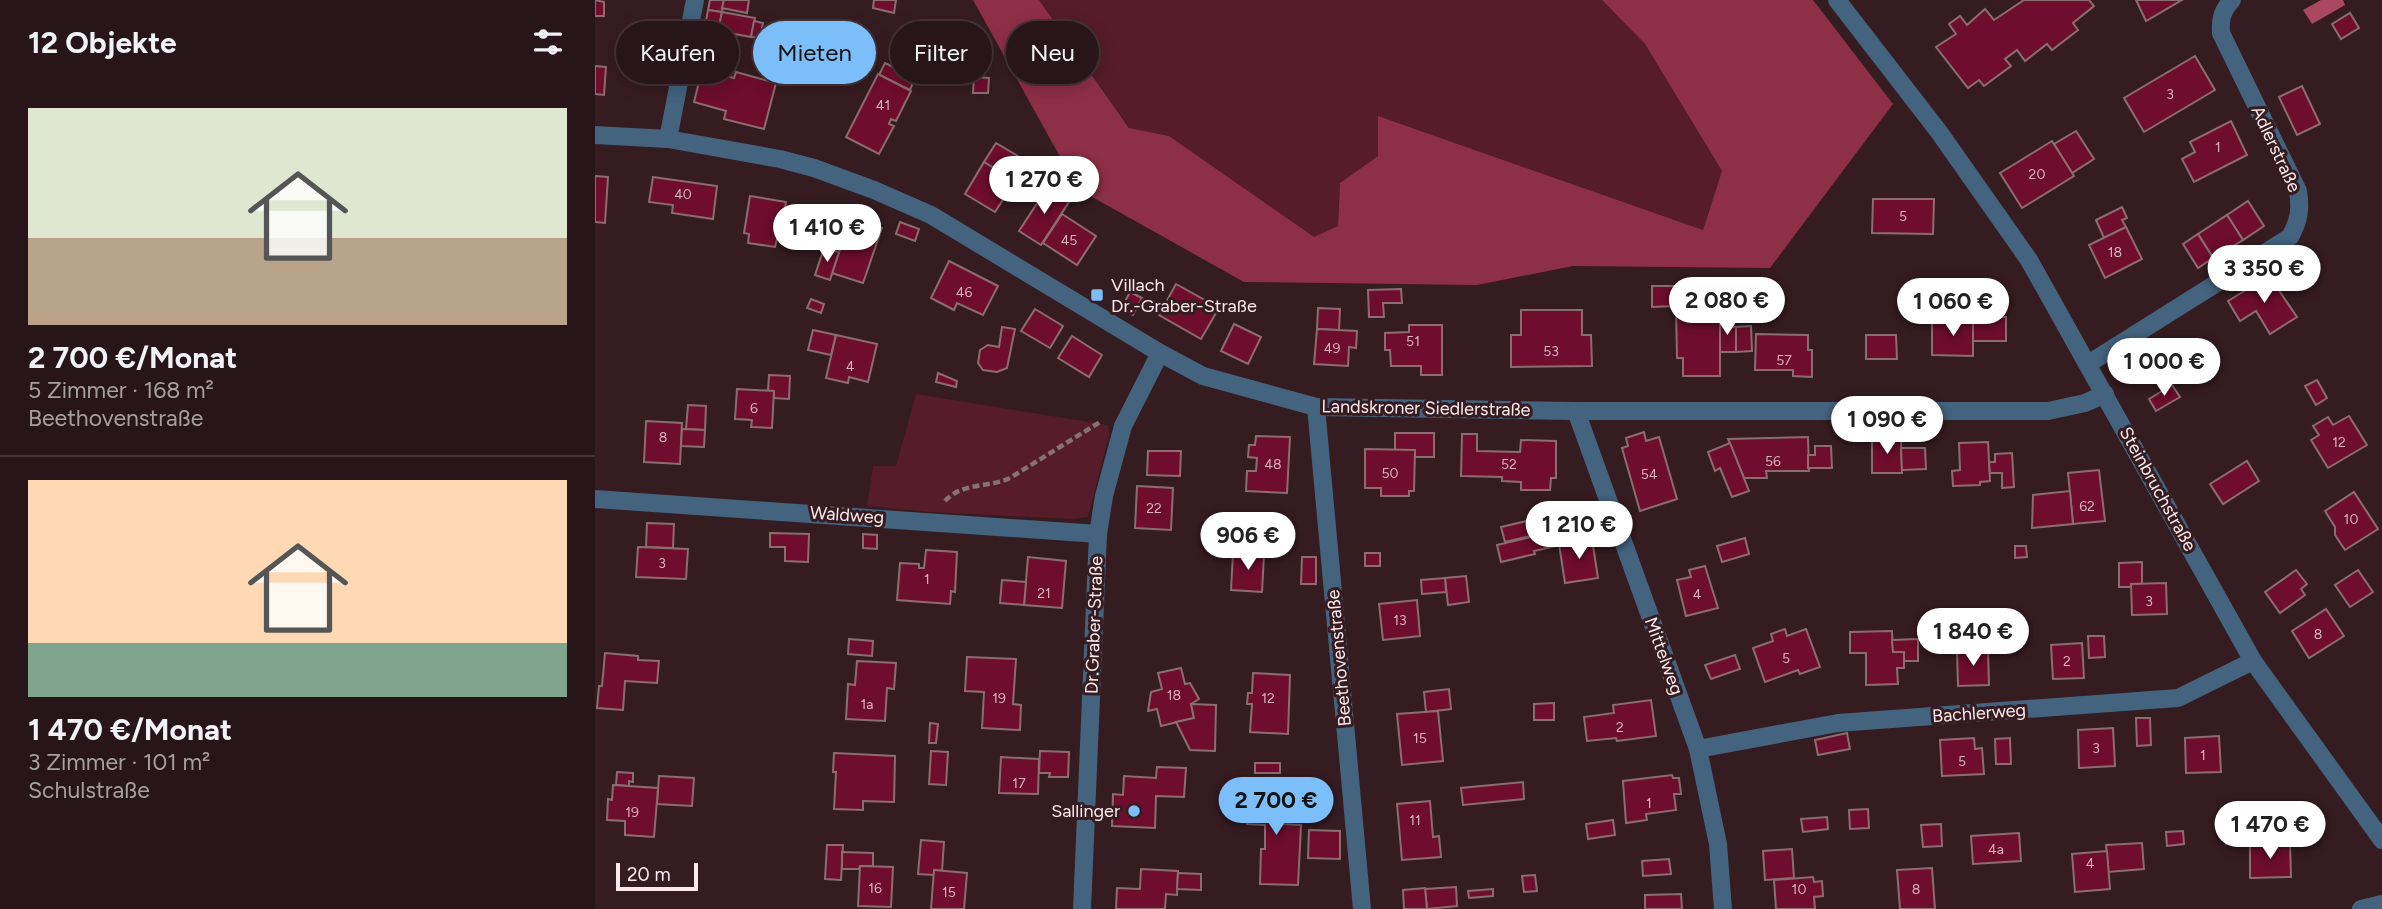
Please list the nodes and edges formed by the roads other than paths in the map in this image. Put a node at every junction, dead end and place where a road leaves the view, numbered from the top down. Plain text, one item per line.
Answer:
1 (695, 0) edge
2 (1837, 0) edge
3 (2232, 0) edge
4 (595, 135) edge
5 (668, 139) junction
6 (1160, 353) junction
7 (2088, 364) junction
8 (2105, 394) junction
9 (1316, 407) junction
10 (1576, 411) junction
11 (595, 499) edge
12 (1098, 534) junction
13 (2253, 661) junction
14 (1698, 749) junction
15 (2382, 840) edge
16 (2382, 904) edge
17 (1082, 909) edge
18 (1362, 909) edge
19 (1723, 909) edge
20 (2361, 909) edge

1 - 5 street
2 - 7 street, Steinbruchstraße
3 - 7 street, Adlerstraße
4 - 5 street, Landskroner Siedlerstraße
5 - 6 street, Landskroner Siedlerstraße
6 - 9 street, Landskroner Siedlerstraße
6 - 12 street, Dr.Graber-Straße
7 - 8 street, Steinbruchstraße
8 - 10 street, Landskroner Siedlerstraße
8 - 13 street, Steinbruchstraße
9 - 10 street, Landskroner Siedlerstraße
9 - 18 street, Beethovenstraße
10 - 14 street, Mittelweg
11 - 12 street, Waldweg
12 - 17 street, Dr.Graber-Straße
13 - 14 street, Bachlerweg
13 - 15 street, Steinbruchstraße
14 - 19 street, Mittelweg
16 - 20 street

